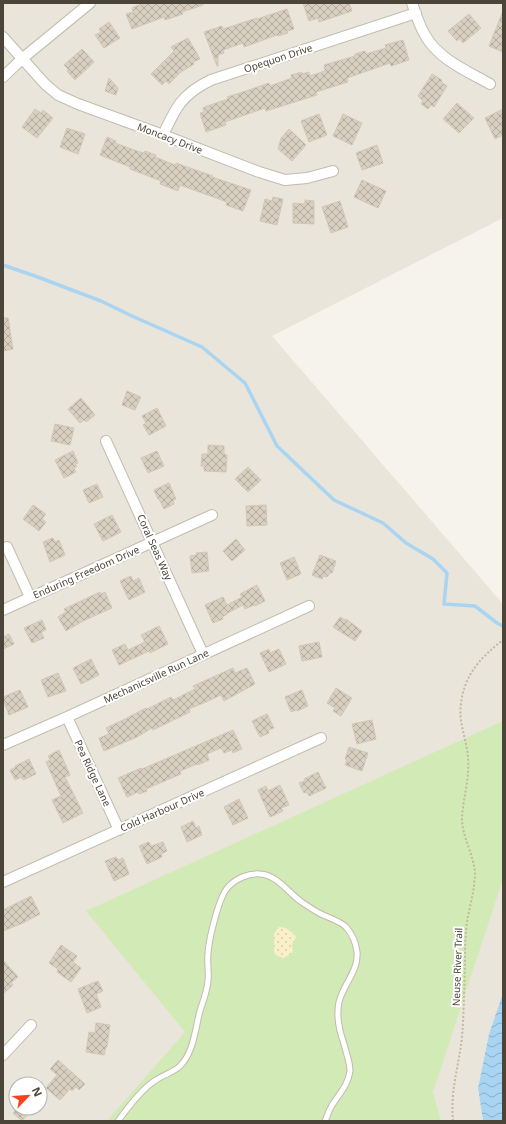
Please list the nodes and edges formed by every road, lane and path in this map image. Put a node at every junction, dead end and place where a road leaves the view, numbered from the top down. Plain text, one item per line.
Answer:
1 (90, 3) edge
2 (412, 3) edge
3 (416, 13) junction
4 (3, 37) edge
5 (23, 58) junction
6 (3, 77) edge
7 (490, 84) dead end
8 (163, 134) junction
9 (333, 171) dead end
10 (106, 441) dead end
11 (212, 514) dead end
12 (152, 542) junction
13 (7, 547) dead end
14 (30, 597) junction
15 (309, 606) dead end
16 (3, 610) edge
17 (503, 640) edge
18 (203, 654) junction
19 (67, 717) junction
20 (321, 738) dead end
21 (3, 745) edge
22 (119, 830) junction
23 (3, 882) edge
24 (31, 1026) dead end
25 (3, 1055) edge
26 (118, 1121) edge
27 (325, 1121) edge
28 (453, 1121) edge

1 - 5 street
2 - 3 street
3 - 7 street
3 - 8 street, Opequon Drive
4 - 5 street, Moncacy Drive
5 - 6 street
5 - 8 street, Moncacy Drive
8 - 9 street, Moncacy Drive
10 - 12 street, Coral Seas Way
11 - 12 street, Enduring Freedom Drive
12 - 14 street, Enduring Freedom Drive
12 - 18 street, Coral Seas Way
13 - 14 street
14 - 16 street, Enduring Freedom Drive
15 - 18 street, Mechanicsville Run Lane
17 - 28 path, Neuse River Trail
18 - 19 street, Mechanicsville Run Lane
19 - 21 street, Mechanicsville Run Lane
19 - 22 street, Pea Ridge Lane
20 - 22 street, Cold Harbour Drive
22 - 23 street, Cold Harbour Drive
24 - 25 street
26 - 27 lane

